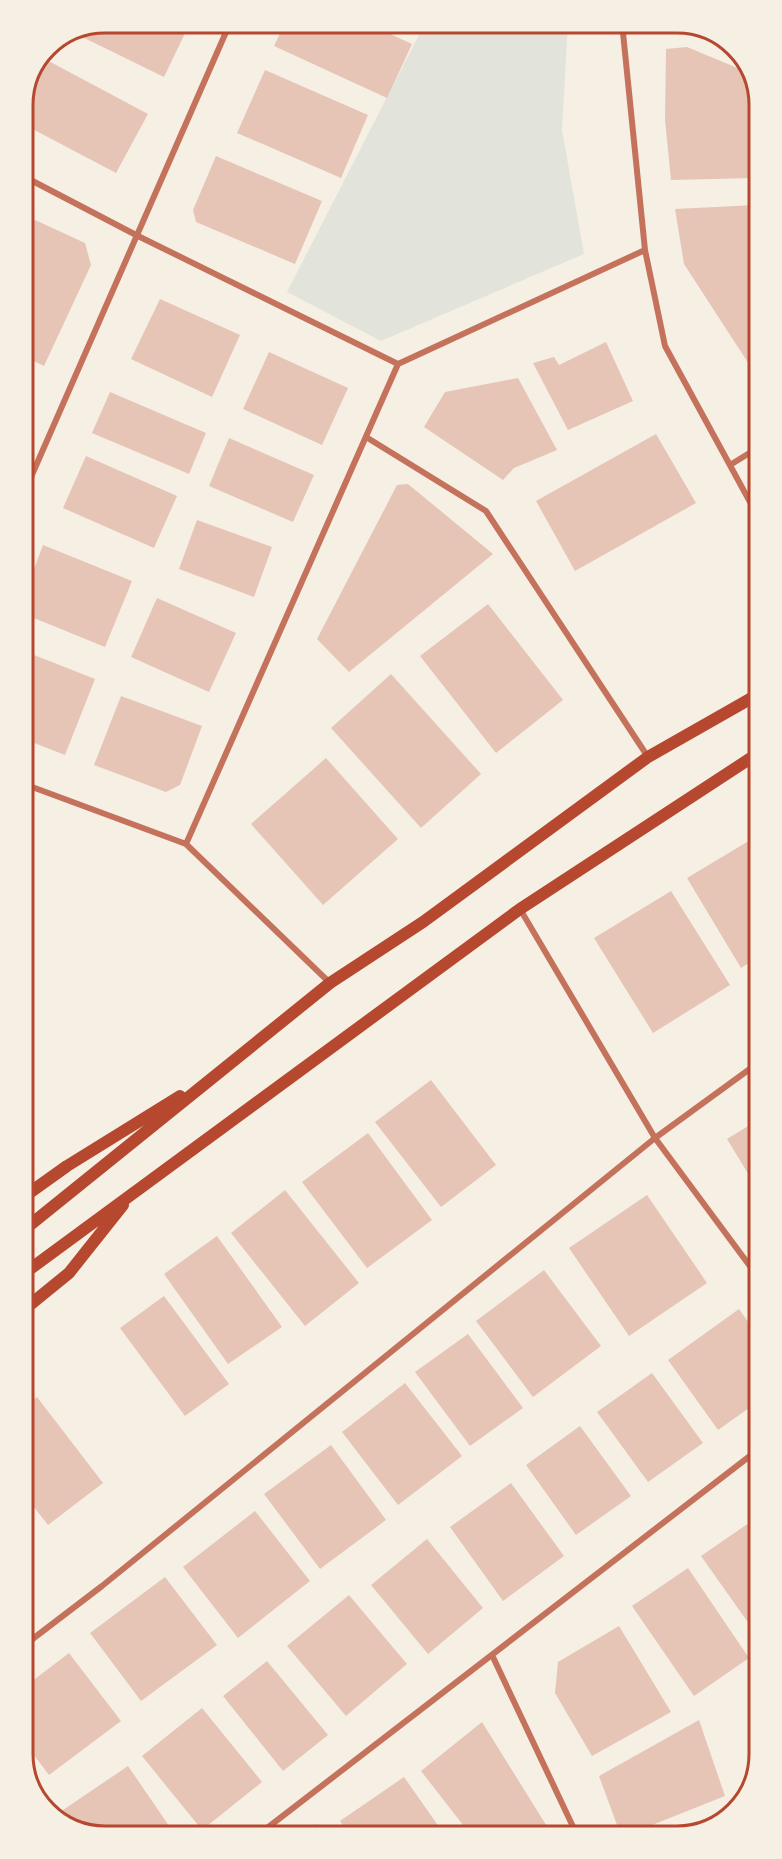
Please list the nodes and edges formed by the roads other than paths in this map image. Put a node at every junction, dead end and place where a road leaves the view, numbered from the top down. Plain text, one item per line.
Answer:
1 (225, 33) edge
2 (623, 33) edge
3 (33, 181) edge
4 (138, 236) junction
5 (645, 250) junction
6 (398, 364) junction
7 (366, 438) junction
8 (749, 453) edge
9 (730, 465) junction
10 (33, 473) edge
11 (749, 500) edge
12 (749, 700) edge
13 (648, 757) junction
14 (749, 759) edge
15 (33, 787) edge
16 (186, 844) junction
17 (520, 909) junction
18 (330, 983) junction
19 (749, 1070) edge
20 (220, 1072) junction
21 (655, 1138) junction
22 (33, 1190) edge
23 (133, 1192) junction
24 (33, 1223) edge
25 (749, 1265) edge
26 (33, 1267) edge
27 (33, 1302) edge
28 (749, 1457) edge
29 (33, 1639) edge
30 (492, 1654) junction
31 (270, 1826) edge
32 (573, 1826) edge

1 - 4 street
2 - 5 street
3 - 4 street
4 - 6 street
4 - 10 street
5 - 6 street
5 - 9 street
6 - 7 street
7 - 13 street
7 - 16 street
8 - 9 street
9 - 11 street
12 - 13 main road
13 - 18 main road
14 - 17 main road
15 - 16 street
16 - 18 street
17 - 21 street
17 - 23 main road
18 - 20 main road
19 - 21 street
20 - 22 main road
20 - 24 main road
21 - 25 street
21 - 29 street
23 - 26 main road
23 - 27 main road
28 - 30 street
30 - 31 street
30 - 32 street

